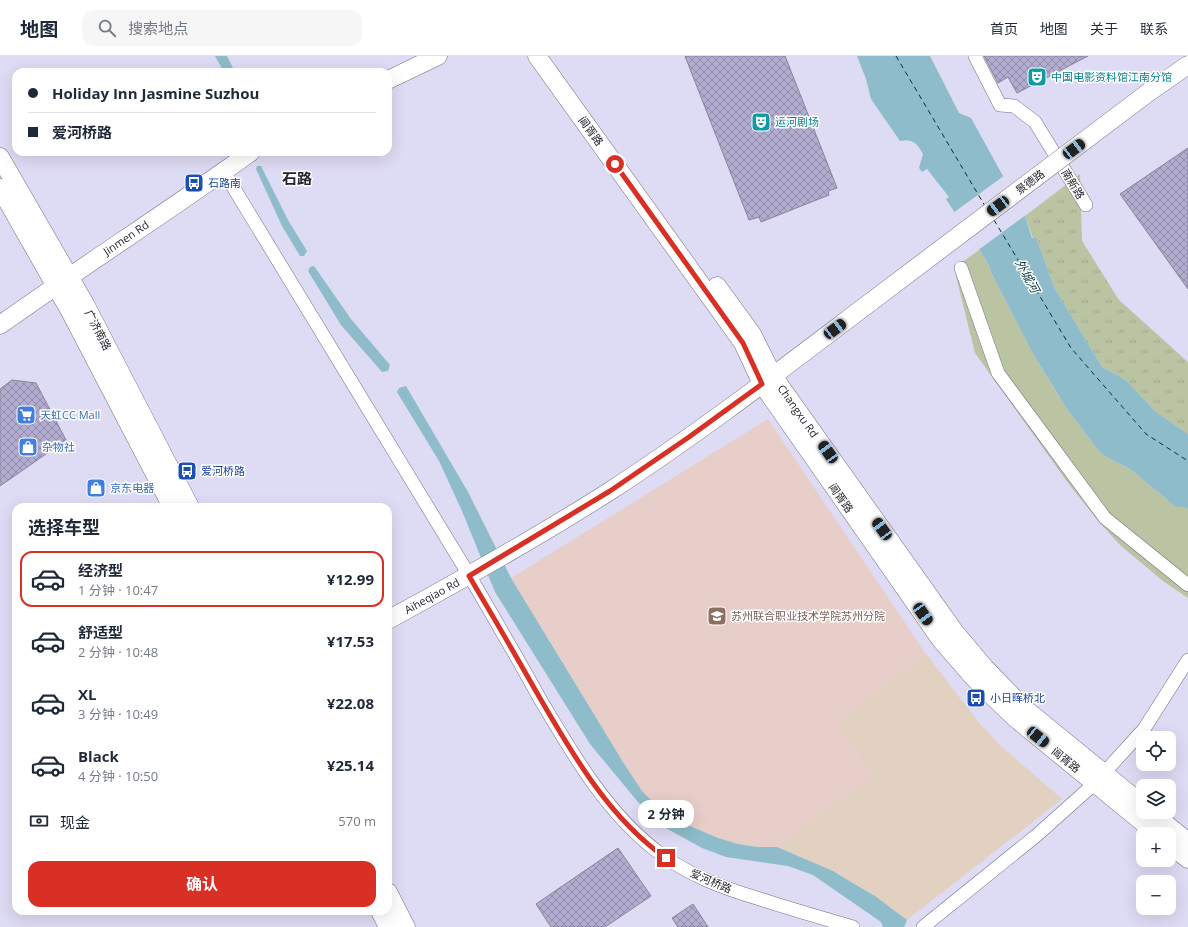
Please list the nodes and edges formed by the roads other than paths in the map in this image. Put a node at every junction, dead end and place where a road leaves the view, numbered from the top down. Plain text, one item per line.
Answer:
1 (438, 56) edge
2 (537, 56) edge
3 (552, 56) edge
4 (975, 56) edge
5 (1188, 65) edge
6 (392, 78) edge
7 (246, 156) edge
8 (0, 157) edge
9 (224, 172) junction
10 (0, 188) edge
11 (1086, 205) dead end
12 (961, 268) dead end
13 (62, 281) junction
14 (872, 300) joint
15 (0, 325) edge
16 (768, 380) junction
17 (170, 503) edge
18 (188, 503) edge
19 (472, 574) junction
20 (1188, 585) edge
21 (392, 618) edge
22 (1188, 660) edge
23 (1099, 779) junction
24 (1136, 801) edge
25 (1160, 819) edge
26 (1150, 827) edge
27 (1188, 842) edge
28 (1176, 850) edge
29 (1188, 859) edge
30 (392, 900) edge
31 (382, 915) edge
32 (388, 927) edge
33 (406, 927) edge
34 (853, 927) edge
35 (923, 927) edge

1 - 6 main road
2 - 16 main road, 阊胥路
3 - 16 main road, Changxu Rd
4 - 11 street, 南新路
5 - 14 main road, 景德路, bridge
7 - 9 main road, Jinmen Rd
8 - 13 main road, 广济南路
9 - 13 main road, Jinmen Rd
9 - 19 street, 爱河桥路
10 - 13 main road, 广济南路
12 - 20 street
13 - 15 main road, Jinmen Rd
13 - 17 main road, 广济南路
13 - 18 main road, 广济南路
14 - 16 main road, Aiheqiao Rd
16 - 19 main road, Aiheqiao Rd
16 - 23 main road, Changxu Rd
19 - 21 main road, Aiheqiao Rd
19 - 34 street, 爱河桥路
22 - 23 street
23 - 24 main road, Changxu Rd
23 - 26 main road
23 - 35 street
25 - 27 main road
28 - 29 main road
30 - 33 main road
31 - 32 main road

